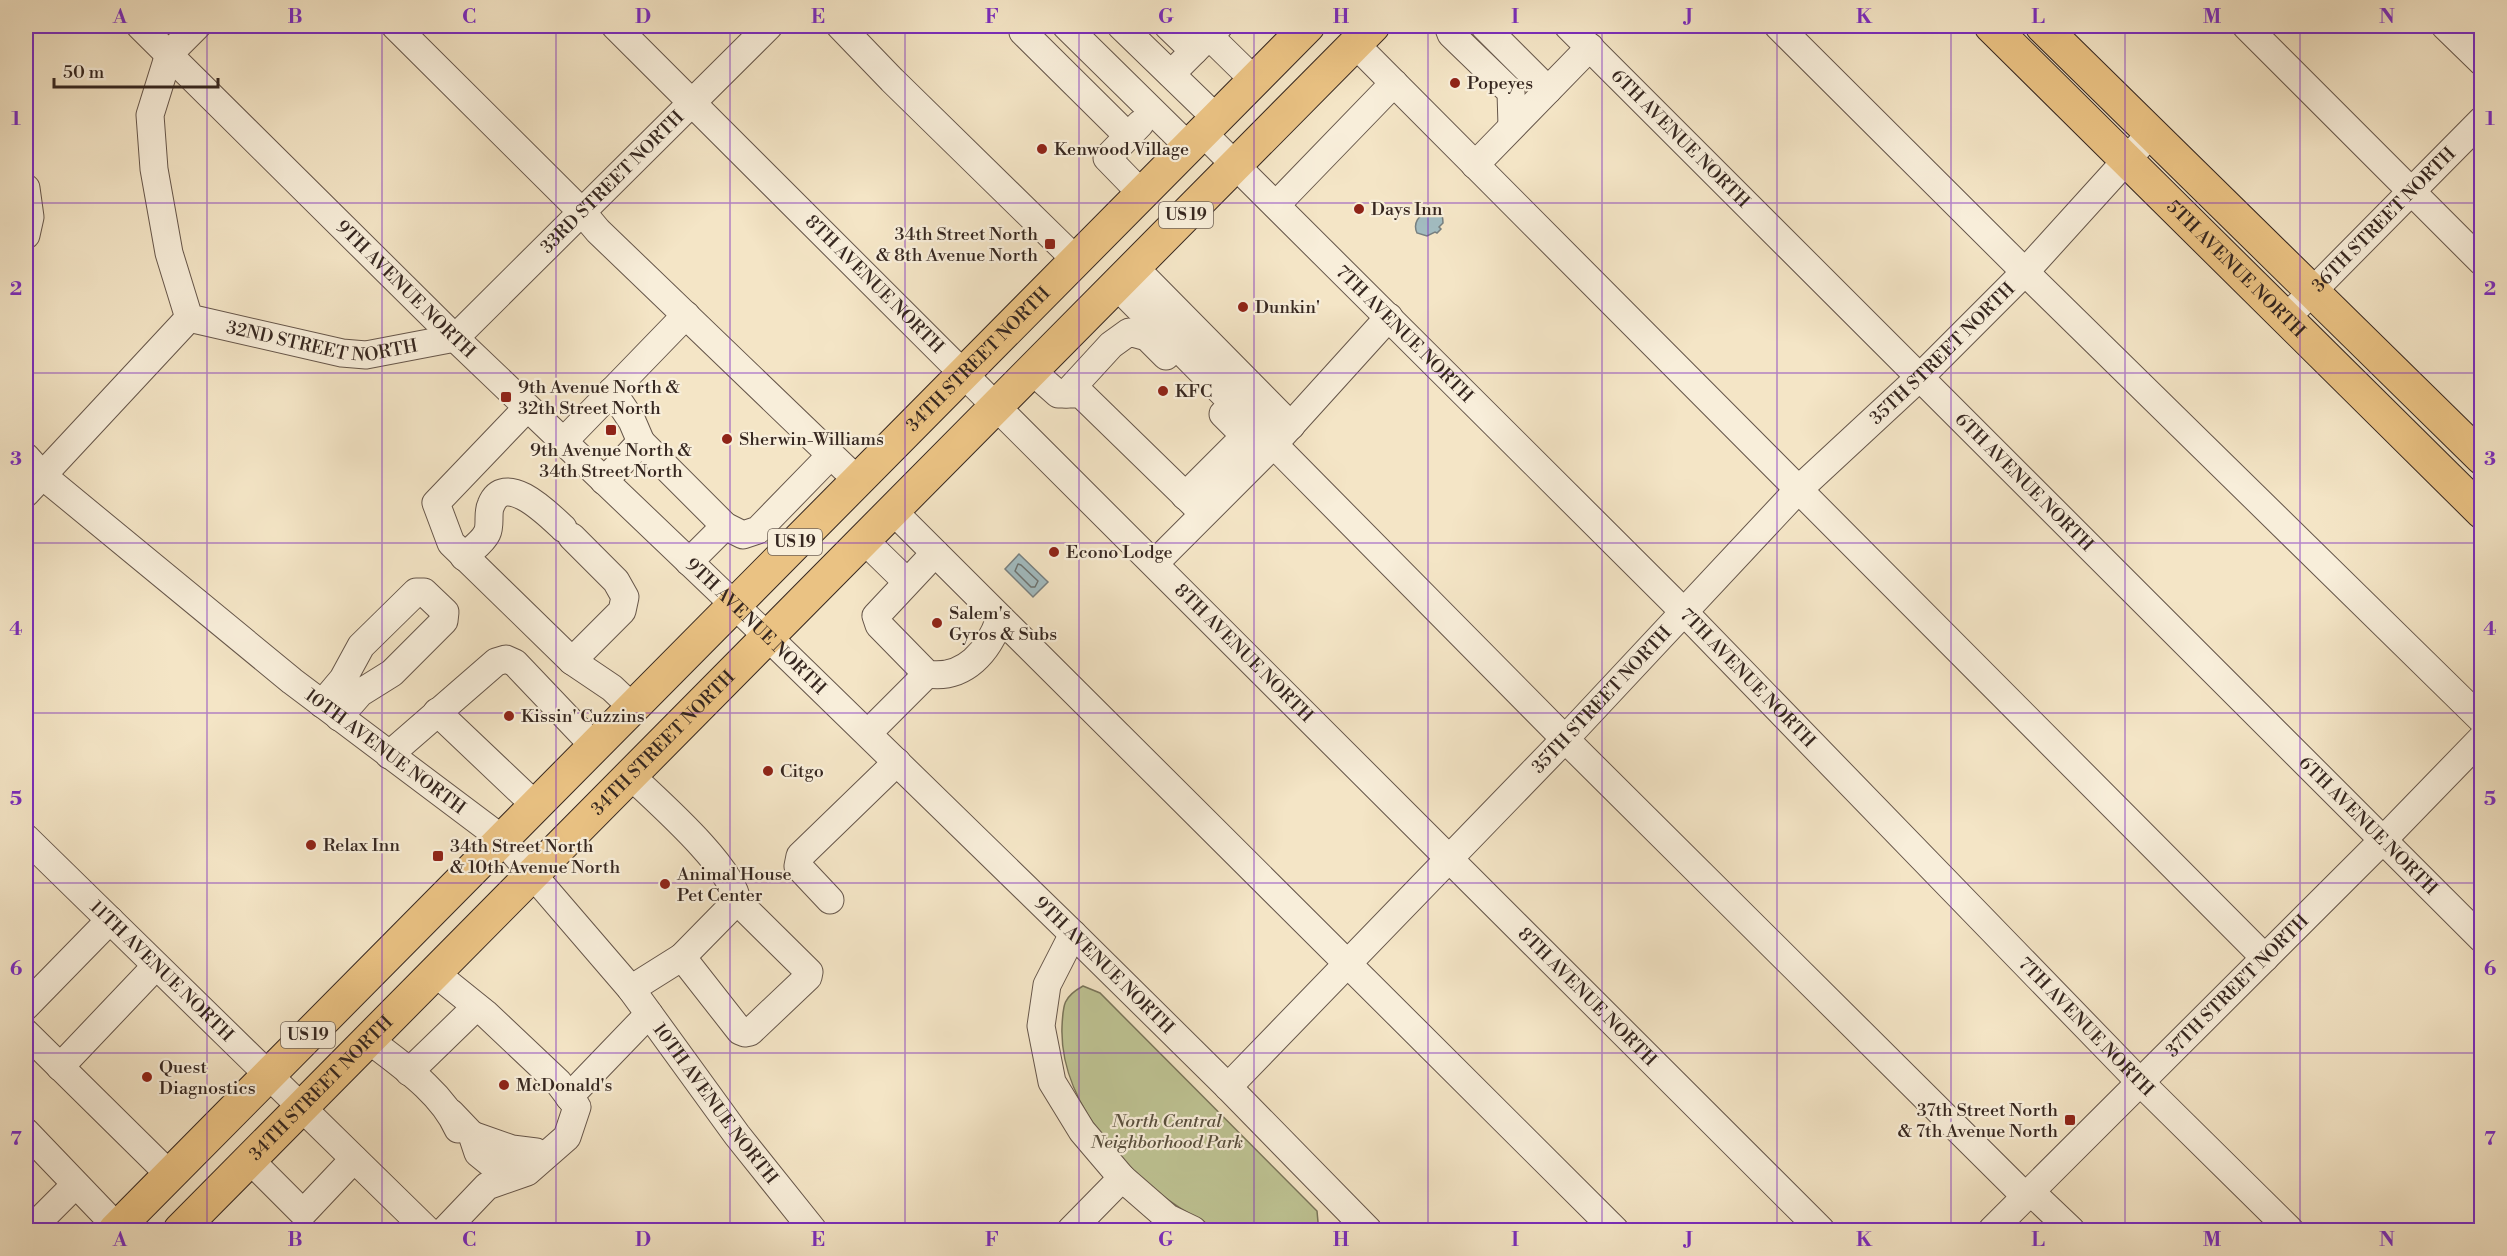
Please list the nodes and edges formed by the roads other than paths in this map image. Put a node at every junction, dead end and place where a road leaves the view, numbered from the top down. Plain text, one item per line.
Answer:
1 (140, 26) edge
2 (197, 26) edge
3 (395, 26) edge
4 (615, 26) edge
5 (769, 26) edge
6 (840, 26) edge
7 (1030, 26) edge
8 (1066, 26) edge
9 (1122, 26) edge
10 (1168, 26) edge
11 (1308, 26) edge
12 (1448, 26) edge
13 (1484, 26) edge
14 (1568, 26) edge
15 (1778, 26) edge
16 (1991, 26) edge
17 (2042, 26) edge
18 (2246, 26) edge
19 (2445, 26) edge
20 (1364, 35) edge
21 (1207, 37) edge
22 (1590, 47) junction
23 (169, 54) junction
24 (2481, 62) edge
25 (1171, 74) junction
26 (1254, 80) junction
27 (1394, 83) junction
28 (1548, 90) junction
29 (693, 103) junction
30 (1152, 111) junction
31 (2481, 120) edge
32 (1512, 126) junction
33 (1202, 132) junction
34 (2151, 133) junction
35 (1128, 136) junction
36 (2126, 159) junction
37 (1236, 165) junction
38 (1475, 165) junction
39 (26, 188) edge
40 (2411, 191) junction
41 (1142, 194) junction
42 (1276, 205) junction
43 (582, 212) junction
44 (26, 235) edge
45 (1076, 260) junction
46 (2481, 262) edge
47 (2025, 272) junction
48 (1116, 285) junction
49 (2312, 292) junction
50 (686, 315) junction
51 (1389, 317) junction
52 (189, 318) junction
53 (2285, 319) junction
54 (1142, 334) junction
55 (455, 338) junction
56 (1032, 370) junction
57 (964, 372) junction
58 (1921, 376) junction
59 (612, 391) junction
60 (1066, 394) junction
61 (1215, 395) junction
62 (998, 404) junction
63 (527, 408) junction
64 (1282, 435) junction
65 (563, 442) junction
66 (641, 442) junction
67 (831, 455) junction
68 (2481, 458) edge
69 (31, 475) edge
70 (603, 480) junction
71 (857, 480) junction
72 (1798, 490) junction
73 (1195, 505) junction
74 (893, 511) junction
75 (2481, 512) edge
76 (725, 526) junction
77 (758, 530) junction
78 (864, 540) junction
79 (935, 553) junction
80 (783, 554) junction
81 (464, 557) junction
82 (689, 562) junction
83 (1155, 563) junction
84 (907, 582) junction
85 (733, 604) junction
86 (1683, 611) junction
87 (1000, 618) junction
88 (768, 637) junction
89 (572, 661) junction
90 (927, 674) junction
91 (632, 708) junction
92 (437, 712) junction
93 (2481, 720) edge
94 (868, 733) junction
95 (2481, 738) edge
96 (1565, 739) junction
97 (594, 746) junction
98 (389, 755) junction
99 (897, 762) junction
100 (631, 776) junction
101 (535, 806) junction
102 (26, 838) edge
103 (502, 839) junction
104 (2384, 839) junction
105 (1448, 859) junction
106 (534, 874) junction
107 (830, 900) dead end
108 (737, 901) junction
109 (110, 920) junction
110 (1072, 934) junction
111 (2481, 939) edge
112 (682, 957) junction
113 (2265, 958) junction
114 (1347, 963) junction
115 (156, 966) junction
116 (435, 973) junction
117 (631, 989) junction
118 (26, 1006) edge
119 (478, 1008) junction
120 (649, 1014) junction
121 (26, 1033) edge
122 (369, 1040) junction
123 (60, 1067) junction
124 (409, 1072) junction
125 (268, 1075) junction
126 (2140, 1082) junction
127 (1228, 1087) junction
128 (569, 1097) junction
129 (302, 1108) junction
130 (451, 1113) junction
131 (26, 1132) edge
132 (354, 1159) junction
133 (250, 1160) junction
134 (170, 1175) junction
135 (1122, 1178) junction
136 (75, 1185) junction
137 (487, 1186) junction
138 (2029, 1194) junction
139 (116, 1229) edge
140 (30, 1230) edge
141 (180, 1230) edge
142 (427, 1230) edge
143 (445, 1230) edge
144 (813, 1230) edge
145 (1071, 1230) edge
146 (1193, 1230) edge
147 (1365, 1230) edge
148 (1615, 1230) edge
149 (1821, 1230) edge
150 (1992, 1230) edge
151 (2071, 1230) edge
152 (2290, 1230) edge

1 - 23 street, 9TH AVENUE NORTH
2 - 23 street
3 - 43 street
4 - 29 street, 8TH AVENUE NORTH
5 - 29 street, 33RD STREET NORTH
6 - 45 street
7 - 35 street
8 - 30 street, 7TH AVENUE NORTH
9 - 25 street, 7TH AVENUE NORTH
10 - 21 street
11 - 26 main road, 34TH STREET NORTH / US 19
12 - 32 street
13 - 28 street
14 - 22 street, 6TH AVENUE NORTH
15 - 47 street
16 - 36 main road, 5TH AVENUE NORTH
17 - 34 main road, 5TH AVENUE NORTH
18 - 40 street
19 - 24 street
20 - 27 street
20 - 37 main road, 34TH STREET NORTH / US 19
21 - 25 street
21 - 26 street
22 - 28 street
22 - 58 street, 6TH AVENUE NORTH
23 - 52 street
23 - 55 street, 9TH AVENUE NORTH
25 - 33 street, 7TH AVENUE NORTH
26 - 33 main road, 34TH STREET NORTH / US 19
27 - 38 street
27 - 42 street
28 - 32 street
29 - 43 street, 33RD STREET NORTH
29 - 57 street, 8TH AVENUE NORTH
30 - 33 street, 7TH AVENUE NORTH
30 - 35 street
31 - 40 street, 36TH STREET NORTH
32 - 38 street
33 - 37 street, 7TH AVENUE NORTH
33 - 41 main road, 34TH STREET NORTH / US 19
34 - 36 street, 35TH STREET NORTH
34 - 49 main road, 5TH AVENUE NORTH
35 - 41 street
36 - 47 street, 35TH STREET NORTH
36 - 53 main road, 5TH AVENUE NORTH
37 - 42 street, 7TH AVENUE NORTH
37 - 48 main road, 34TH STREET NORTH / US 19
38 - 72 street
39 - 44 street
40 - 46 street
40 - 49 street, 36TH STREET NORTH
41 - 45 main road, 34TH STREET NORTH / US 19
42 - 51 street, 7TH AVENUE NORTH
43 - 50 street
43 - 55 street, 33RD STREET NORTH
45 - 57 main road, 34TH STREET NORTH / US 19
47 - 58 street, 35TH STREET NORTH
47 - 93 street
48 - 54 street
48 - 54 street
48 - 56 main road, 34TH STREET NORTH / US 19
48 - 64 street
49 - 53 street, 36TH STREET NORTH
49 - 68 main road, 5TH AVENUE NORTH
50 - 59 street
50 - 67 street
51 - 64 street
51 - 86 street, 7TH AVENUE NORTH
52 - 55 street, 32ND STREET NORTH
52 - 69 street
53 - 75 main road, 5TH AVENUE NORTH
54 - 60 street
54 - 61 street
55 - 63 street, 9TH AVENUE NORTH
56 - 60 street
56 - 62 main road, 34TH STREET NORTH / US 19
57 - 62 street, 8TH AVENUE NORTH
57 - 71 main road, 34TH STREET NORTH / US 19
58 - 72 street, 35TH STREET NORTH
58 - 104 street, 6TH AVENUE NORTH
59 - 65 street
59 - 66 street
60 - 73 street
61 - 64 street
61 - 73 street
62 - 74 main road, 34TH STREET NORTH / US 19
62 - 83 street, 8TH AVENUE NORTH
63 - 65 street, 9TH AVENUE NORTH
63 - 81 street
64 - 73 street
64 - 96 street
65 - 70 street, 9TH AVENUE NORTH
66 - 70 street
66 - 76 street
67 - 71 street
67 - 77 street
69 - 98 street, 10TH AVENUE NORTH
70 - 82 street, 9TH AVENUE NORTH
71 - 80 main road, 34TH STREET NORTH / US 19
72 - 86 street, 35TH STREET NORTH
72 - 113 street
73 - 83 street
74 - 78 main road, 34TH STREET NORTH / US 19
74 - 79 street
76 - 77 street
76 - 82 street
77 - 80 street
78 - 84 street
78 - 88 main road, 34TH STREET NORTH / US 19
79 - 84 street
79 - 87 street
80 - 85 main road, 34TH STREET NORTH / US 19
81 - 89 street
81 - 89 street
82 - 85 street, 9TH AVENUE NORTH
83 - 105 street, 8TH AVENUE NORTH
84 - 90 street
85 - 88 street, 9TH AVENUE NORTH
85 - 91 main road, 34TH STREET NORTH / US 19
86 - 96 street, 35TH STREET NORTH
86 - 126 street, 7TH AVENUE NORTH
87 - 90 street
87 - 114 street
88 - 94 street, 9TH AVENUE NORTH
88 - 100 main road, 34TH STREET NORTH / US 19
89 - 91 street
90 - 94 street
91 - 97 main road, 34TH STREET NORTH / US 19
92 - 97 street
92 - 98 street
92 - 101 street
94 - 99 street, 9TH AVENUE NORTH
95 - 104 street, 37TH STREET NORTH
96 - 105 street, 35TH STREET NORTH
96 - 138 street
97 - 101 main road, 34TH STREET NORTH / US 19
98 - 103 street, 10TH AVENUE NORTH
99 - 107 street
99 - 110 street, 9TH AVENUE NORTH
100 - 106 main road, 34TH STREET NORTH / US 19
100 - 108 street
101 - 103 main road, 34TH STREET NORTH / US 19
102 - 109 street, 11TH AVENUE NORTH
103 - 106 street, 10TH AVENUE NORTH
103 - 125 main road, 34TH STREET NORTH / US 19
104 - 111 street, 6TH AVENUE NORTH
104 - 113 street, 37TH STREET NORTH
105 - 114 street, 35TH STREET NORTH
105 - 149 street, 8TH AVENUE NORTH
106 - 116 main road, 34TH STREET NORTH / US 19
106 - 117 street, 10TH AVENUE NORTH
108 - 112 street
108 - 112 street
109 - 115 street, 11TH AVENUE NORTH
109 - 118 street
110 - 127 street, 9TH AVENUE NORTH
110 - 135 street
112 - 117 street
113 - 126 street, 37TH STREET NORTH
114 - 127 street, 35TH STREET NORTH
114 - 148 street
115 - 123 street
115 - 125 street, 11TH AVENUE NORTH
116 - 119 street
116 - 122 main road, 34TH STREET NORTH / US 19
117 - 120 street, 10TH AVENUE NORTH
119 - 124 street
119 - 128 street
119 - 130 street
120 - 128 street
120 - 144 street, 10TH AVENUE NORTH
121 - 123 street
122 - 124 street
122 - 129 main road, 34TH STREET NORTH / US 19
123 - 134 street
124 - 130 street
125 - 129 street, 11TH AVENUE NORTH
125 - 134 main road, 34TH STREET NORTH / US 19
126 - 138 street, 37TH STREET NORTH
126 - 152 street, 7TH AVENUE NORTH
127 - 147 street, 9TH AVENUE NORTH
128 - 137 street
129 - 132 street, 11TH AVENUE NORTH
129 - 133 main road, 34TH STREET NORTH / US 19
130 - 137 street
131 - 136 street
132 - 133 street
132 - 142 street, 11TH AVENUE NORTH
133 - 141 main road, 34TH STREET NORTH / US 19
134 - 139 main road, 34TH STREET NORTH / US 19
135 - 145 street
135 - 146 street
136 - 139 street
136 - 140 street
137 - 143 street
138 - 150 street, 37TH STREET NORTH
138 - 151 street

